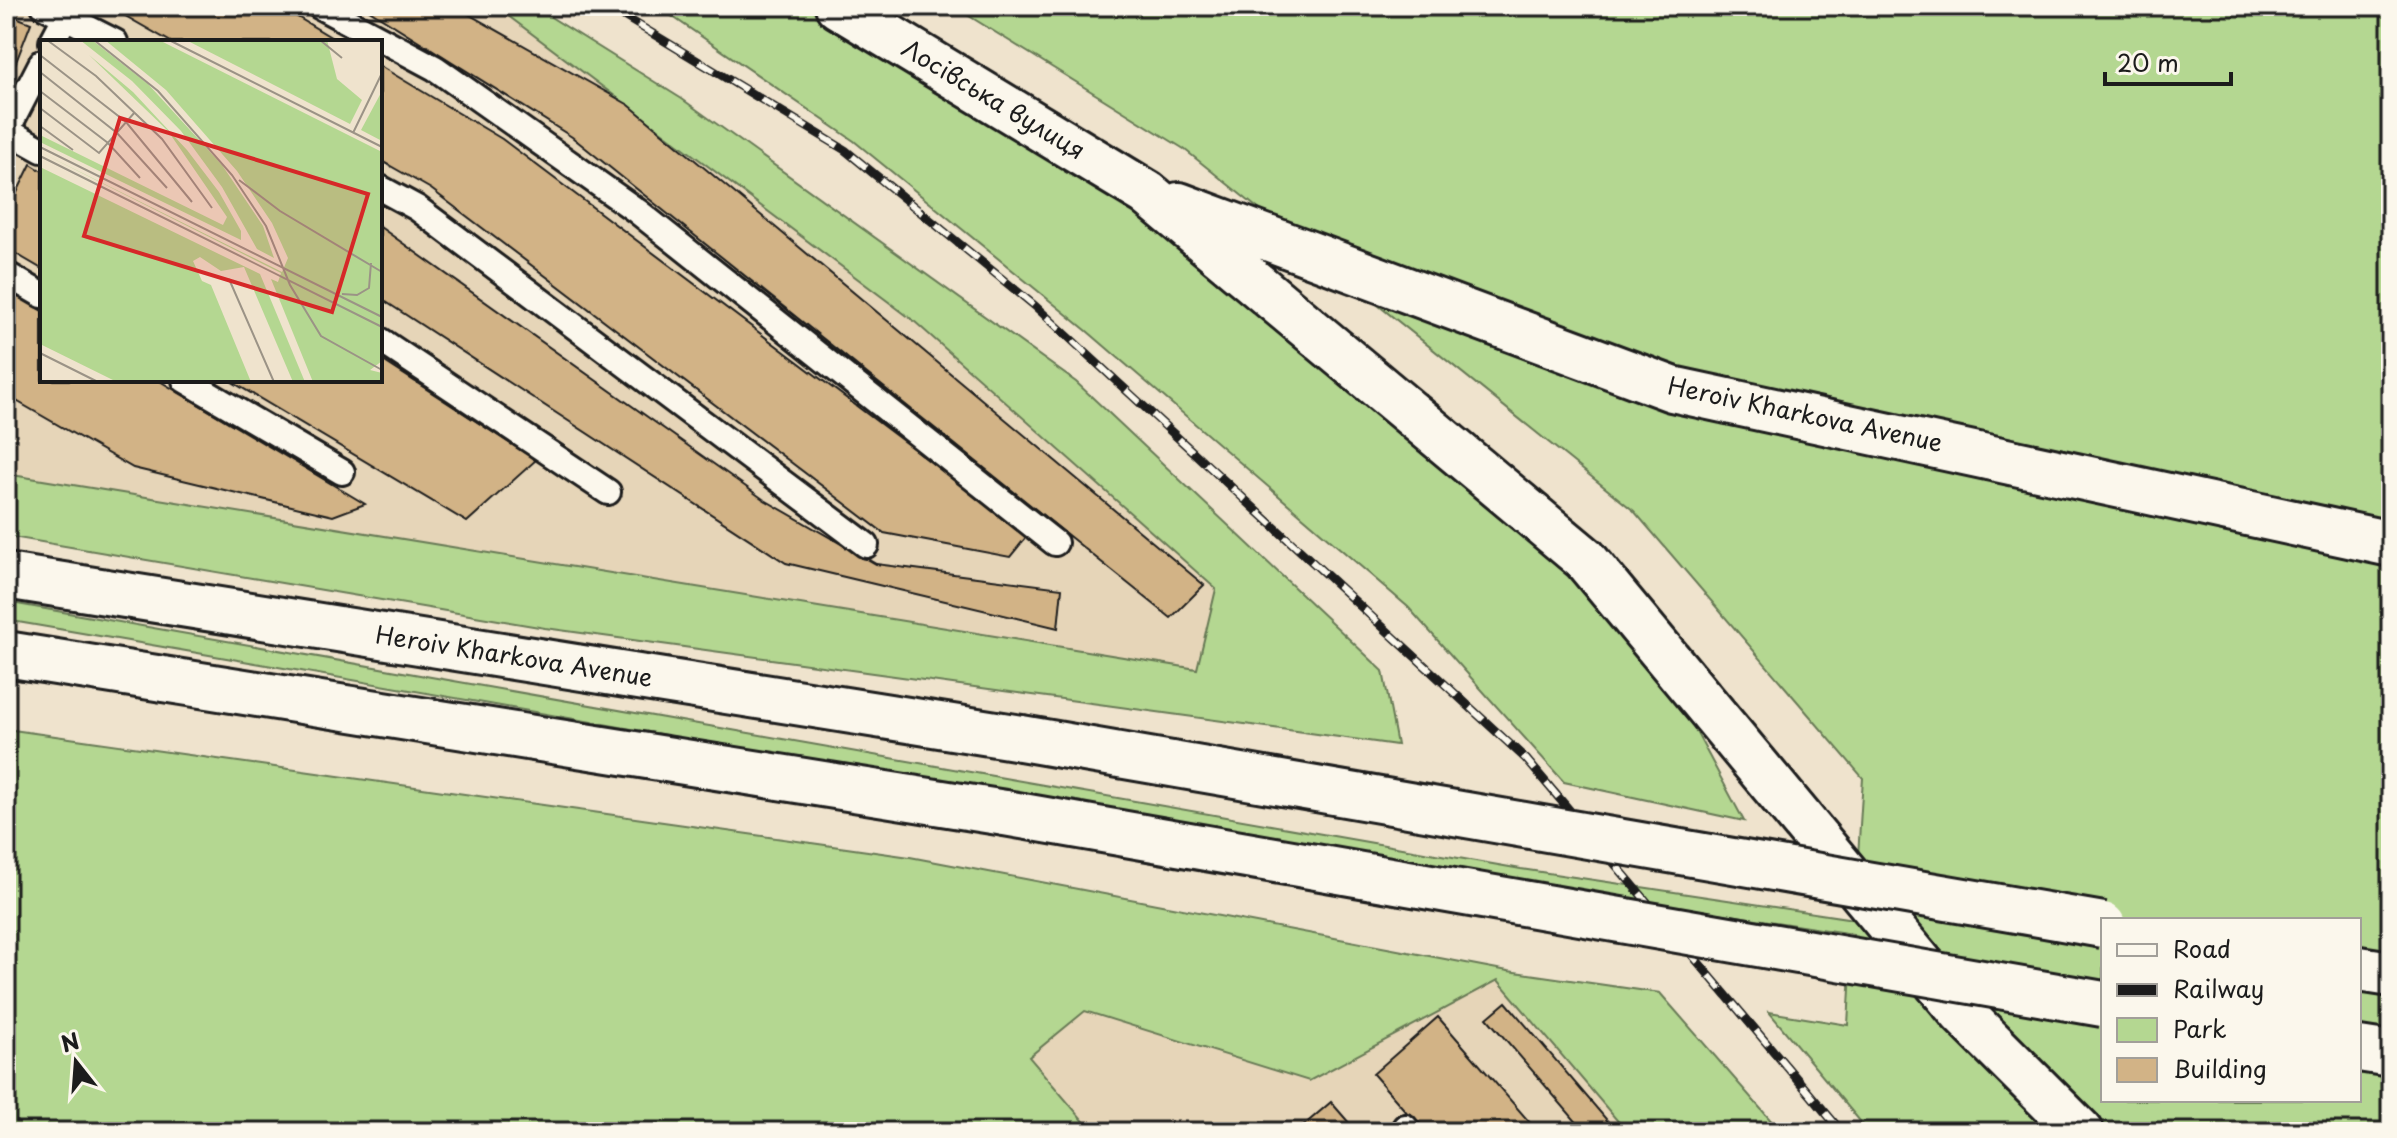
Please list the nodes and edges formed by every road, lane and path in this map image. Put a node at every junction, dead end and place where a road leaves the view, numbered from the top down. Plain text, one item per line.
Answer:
1 (319, 6) edge
2 (838, 6) edge
3 (60, 9) edge
4 (52, 40) edge
5 (112, 40) edge
6 (40, 66) edge
7 (6, 131) edge
8 (40, 149) edge
9 (382, 189) edge
10 (1147, 193) junction
11 (6, 274) edge
12 (40, 294) edge
13 (382, 341) edge
14 (188, 382) edge
15 (342, 472) dead end
16 (608, 492) dead end
17 (1055, 543) dead end
18 (2391, 544) edge
19 (866, 545) dead end
20 (6, 576) edge
21 (6, 654) edge
22 (2101, 925) edge
23 (2391, 960) edge
24 (2361, 967) edge
25 (2361, 967) edge
26 (2391, 974) edge
27 (2101, 1004) edge
28 (2361, 1049) edge
29 (2391, 1054) edge
30 (2081, 1132) edge

1 - 17 lane
2 - 10 main road, Лосівська вулиця
3 - 4 lane
3 - 5 lane
6 - 7 lane
7 - 8 lane
9 - 19 lane
10 - 18 main road, Heroiv Kharkova Avenue
10 - 30 main road
11 - 12 lane
13 - 16 lane
14 - 15 lane
20 - 22 main road, Heroiv Kharkova Avenue, bridge
21 - 27 main road, bridge
23 - 24 main road
25 - 26 main road
28 - 29 main road

